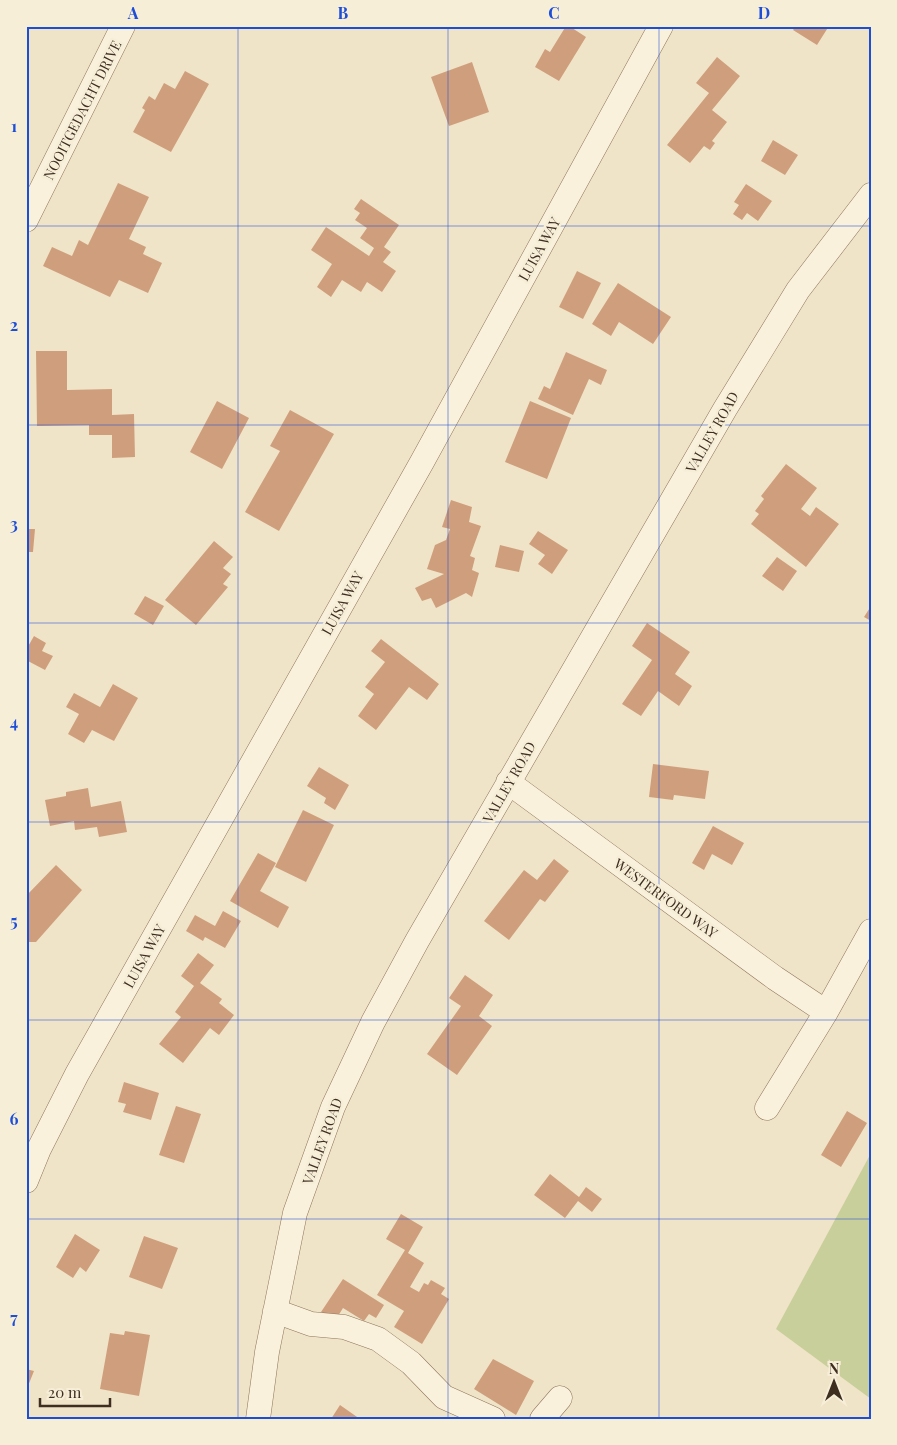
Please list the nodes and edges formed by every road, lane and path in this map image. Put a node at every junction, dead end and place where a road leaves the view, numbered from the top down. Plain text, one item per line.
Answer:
1 (123, 26) edge
2 (661, 26) edge
3 (871, 195) edge
4 (26, 220) edge
5 (508, 782) junction
6 (871, 931) edge
7 (826, 1012) junction
8 (767, 1108) dead end
9 (26, 1181) edge
10 (275, 1311) junction
11 (560, 1398) dead end
12 (258, 1419) edge
13 (493, 1419) edge
14 (542, 1419) edge

1 - 4 street, NOOITGEDACHT DRIVE
2 - 9 street, LUISA WAY
3 - 5 street, VALLEY ROAD
5 - 7 street, WESTERFORD WAY
5 - 10 street, VALLEY ROAD
6 - 7 street
7 - 8 street
10 - 12 street, VALLEY ROAD
10 - 13 street
11 - 14 street

